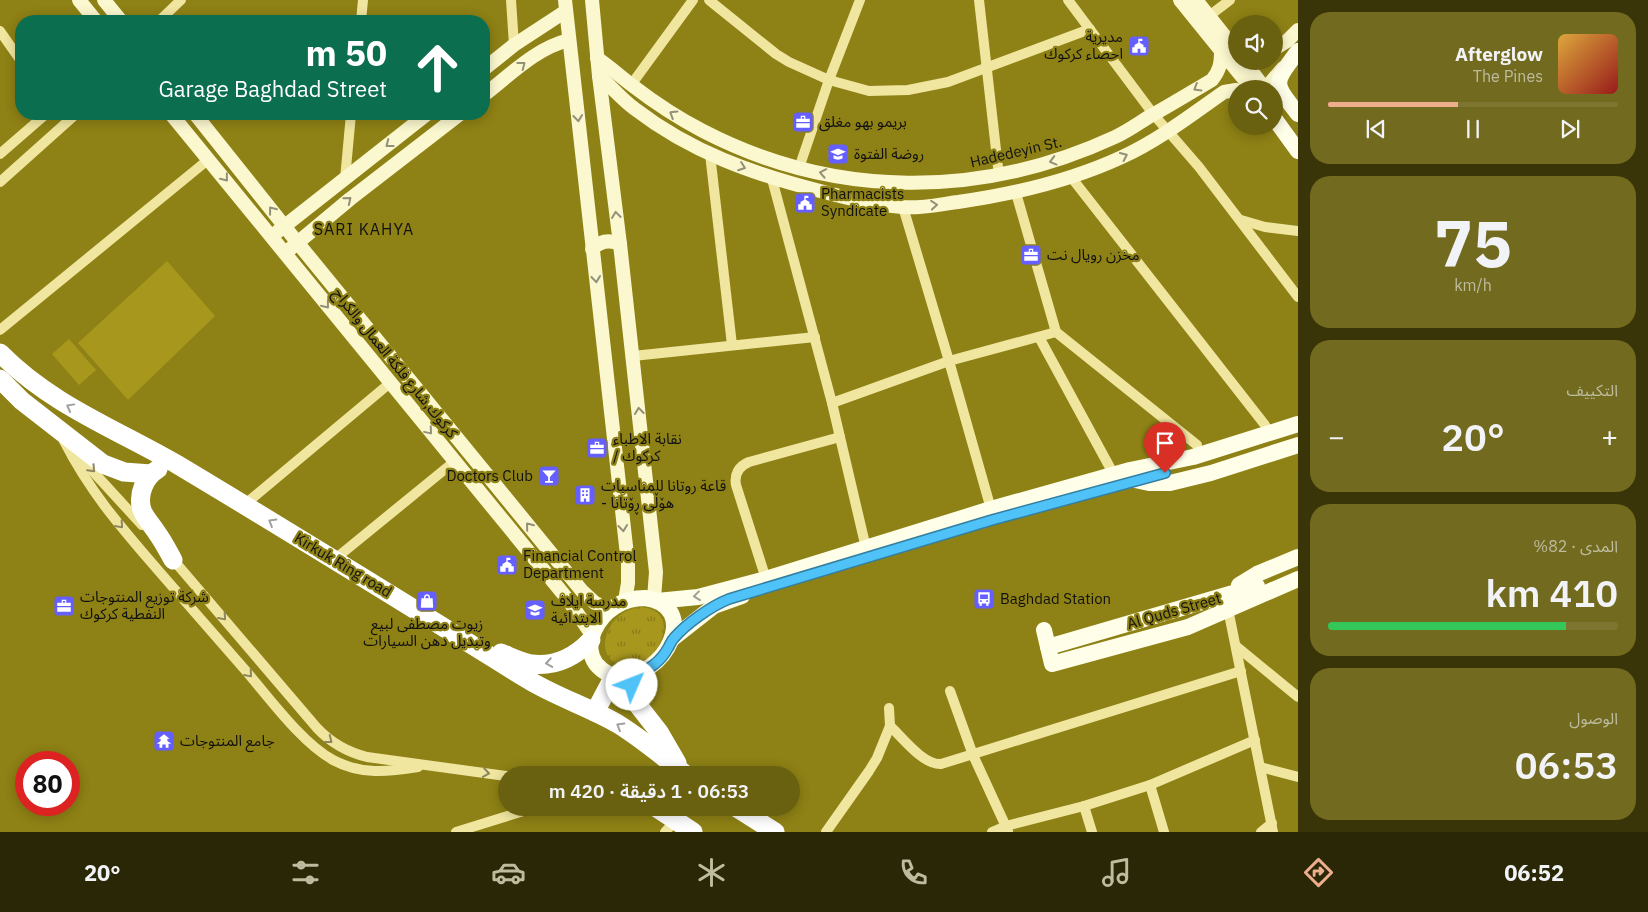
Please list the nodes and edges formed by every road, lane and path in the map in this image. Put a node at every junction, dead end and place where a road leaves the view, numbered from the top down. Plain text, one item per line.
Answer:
1 (79, 0) edge
2 (104, 0) edge
3 (181, 0) edge
4 (363, 0) edge
5 (511, 0) edge
6 (592, 0) edge
7 (693, 0) edge
8 (708, 0) edge
9 (860, 0) edge
10 (979, 0) edge
11 (1068, 0) edge
12 (1180, 0) edge
13 (1196, 0) edge
14 (1230, 0) edge
15 (566, 6) edge
16 (1215, 8) edge
17 (91, 15) edge
18 (116, 15) edge
19 (165, 15) edge
20 (362, 15) edge
21 (1090, 29) junction
22 (1298, 30) edge
23 (0, 31) edge
24 (569, 40) junction
25 (1228, 40) edge
26 (1283, 44) edge
27 (514, 45) junction
28 (1228, 45) edge
29 (1298, 50) edge
30 (15, 52) edge
31 (1228, 53) edge
32 (597, 58) junction
33 (490, 64) edge
34 (987, 68) junction
35 (599, 76) junction
36 (829, 80) junction
37 (1273, 80) edge
38 (631, 84) junction
39 (490, 90) edge
40 (1228, 91) edge
41 (1283, 114) edge
42 (1298, 114) edge
43 (1154, 115) junction
44 (39, 120) edge
45 (69, 120) edge
46 (176, 120) edge
47 (200, 120) edge
48 (350, 120) edge
49 (419, 120) edge
50 (452, 120) edge
51 (1168, 131) junction
52 (1283, 131) edge
53 (1298, 135) edge
54 (1298, 152) edge
55 (0, 154) edge
56 (710, 154) junction
57 (209, 159) junction
58 (799, 168) junction
59 (999, 176) junction
60 (1071, 177) junction
61 (345, 179) junction
62 (772, 179) junction
63 (856, 180) junction
64 (0, 182) edge
65 (1016, 193) junction
66 (852, 199) junction
67 (903, 207) junction
68 (1240, 220) junction
69 (284, 226) junction
70 (1298, 231) edge
71 (272, 237) junction
72 (297, 242) junction
73 (620, 244) junction
74 (592, 249) junction
75 (285, 254) junction
76 (1298, 297) edge
77 (0, 330) edge
78 (1056, 332) junction
79 (814, 337) junction
80 (1039, 337) junction
81 (732, 345) junction
82 (0, 353) edge
83 (633, 356) junction
84 (949, 362) junction
85 (0, 379) edge
86 (390, 383) junction
87 (0, 396) edge
88 (22, 401) junction
89 (832, 402) junction
90 (1298, 415) edge
91 (47, 420) junction
92 (1298, 424) edge
93 (1265, 425) junction
94 (1298, 435) edge
95 (840, 437) junction
96 (64, 441) junction
97 (1196, 446) junction
98 (1298, 446) edge
99 (171, 461) junction
100 (455, 461) junction
101 (151, 474) junction
102 (1114, 475) junction
103 (1132, 475) junction
104 (244, 505) junction
105 (990, 509) junction
106 (866, 548) junction
107 (1298, 557) edge
108 (173, 560) junction
109 (335, 560) junction
110 (1298, 569) edge
111 (766, 579) junction
112 (1298, 579) edge
113 (1298, 590) edge
114 (656, 600) junction
115 (1227, 603) junction
116 (618, 605) junction
117 (1044, 630) dead end
118 (592, 638) junction
119 (672, 639) junction
120 (1236, 646) junction
121 (1048, 647) junction
122 (478, 648) junction
123 (1241, 671) junction
124 (634, 675) junction
125 (614, 676) junction
126 (950, 691) dead end
127 (1298, 697) edge
128 (889, 708) dead end
129 (595, 712) junction
130 (890, 726) junction
131 (1255, 740) junction
132 (973, 755) junction
133 (427, 765) junction
134 (675, 766) edge
135 (679, 766) edge
136 (1260, 767) junction
137 (498, 775) edge
138 (1298, 777) edge
139 (1150, 785) junction
140 (1084, 806) junction
141 (507, 816) edge
142 (750, 816) edge
143 (670, 826) edge
144 (1273, 828) edge
145 (1007, 829) edge
146 (456, 832) edge
147 (693, 832) edge
148 (775, 832) edge
149 (826, 832) edge
150 (992, 832) edge
151 (1092, 832) edge
152 (1164, 832) edge
153 (1261, 832) edge

1 - 17 street
2 - 18 street
3 - 19 street
4 - 20 street
5 - 27 street
6 - 32 street
7 - 38 street
8 - 36 street
9 - 36 street
10 - 34 street
11 - 21 street
12 - 28 street
13 - 16 street
14 - 16 street
15 - 24 street
15 - 27 street
16 - 25 street
21 - 34 street
21 - 43 street
22 - 26 street
23 - 30 street
39 -> 24 street
24 -> 74 street
27 - 33 street
29 - 37 street
29 - 42 main road
31 -> 43 street, Hadedeyin St.
32 - 35 street
32 - 38 street, Hadedeyin St.
34 - 36 street
34 - 59 street
35 - 56 street
73 -> 35 street
36 - 58 street
58 -> 38 street, Hadedeyin St.
40 - 51 street
41 - 53 main road
43 - 51 street
43 -> 59 street, Hadedeyin St.
44 - 55 street
45 - 64 street
46 - 57 street, كركوك,شارع فلكة العمال والكراج
69 -> 47 street, كركوك,شارع فلكة العمال والكراج
48 - 61 street
49 -> 61 street
72 -> 50 street
60 -> 51 street
51 - 68 street
52 - 54 main road
56 -> 62 street
56 - 81 street
57 -> 71 street, كركوك,شارع فلكة العمال والكراج
57 - 77 street
63 -> 58 street, Hadedeyin St.
59 - 63 street, Hadedeyin St.
60 - 65 street
60 - 93 street
61 - 69 street
62 - 66 street
62 - 79 street
63 - 66 street
67 -> 65 street
65 - 78 street
66 - 67 street
67 - 84 street
68 - 70 street
68 - 76 street
69 - 71 street
69 - 72 street, كركوك,شارع فلكة العمال والكراج
71 - 75 street, كركوك,شارع فلكة العمال والكراج
72 - 75 street
116 -> 72 street, كركوك,شارع فلكة العمال والكراج
73 - 74 street
73 - 83 street
74 -> 116 street
75 -> 86 street, كركوك,شارع فلكة العمال والكراج
78 - 80 street
78 - 97 street
79 - 81 street
79 - 89 street
80 - 84 street
80 - 102 street
81 - 83 street
99 -> 82 highway, Kirkuk Ring road
114 -> 83 street
84 - 89 street
84 - 105 street
85 - 88 highway
86 -> 100 street, كركوك,شارع فلكة العمال والكراج
86 - 104 street
87 - 88 street
88 - 91 highway
89 - 95 street
90 - 93 main road
91 - 96 street
91 - 101 highway
92 - 103 main road
93 - 97 main road
94 - 103 main road
95 - 106 street
95 - 111 street
96 -> 108 street
96 -> 133 street
97 - 103 main road
98 - 103 main road
99 - 101 highway
99 - 104 highway, Kirkuk Ring road
100 - 109 street
100 - 118 street, كركوك,شارع فلكة العمال والكراج
101 - 108 highway
102 - 103 main road
102 - 105 main road
103 - 119 main road
109 -> 104 highway, Kirkuk Ring road
105 - 106 main road
106 - 111 main road
107 - 115 main road
108 -> 133 street
109 - 122 highway, Kirkuk Ring road
110 - 115 main road, Al Quds Street
111 -> 114 main road
112 - 115 main road
113 - 115 main road
114 - 116 main road
114 - 119 main road
115 - 120 street
115 - 121 main road, Al Quds Street
115 - 121 main road, Al Quds Street
116 - 118 main road
117 - 121 main road
118 -> 122 highway
118 - 125 main road
119 - 124 main road
120 - 123 street
120 - 127 street
122 - 129 highway, Kirkuk Ring road
123 - 131 street
123 - 132 street
124 - 125 main road
124 - 135 highway
125 - 129 highway
126 - 132 street
128 - 130 street
134 -> 129 highway, Kirkuk Ring road
130 - 132 street
130 - 149 street
131 - 136 street
131 - 139 street
132 - 145 street
133 -> 137 street
136 - 138 street
136 - 144 street
139 - 140 street
139 - 152 street
140 - 145 street
140 - 151 street
141 - 146 street
142 - 148 highway
143 - 147 highway
144 - 153 street
145 - 150 street

